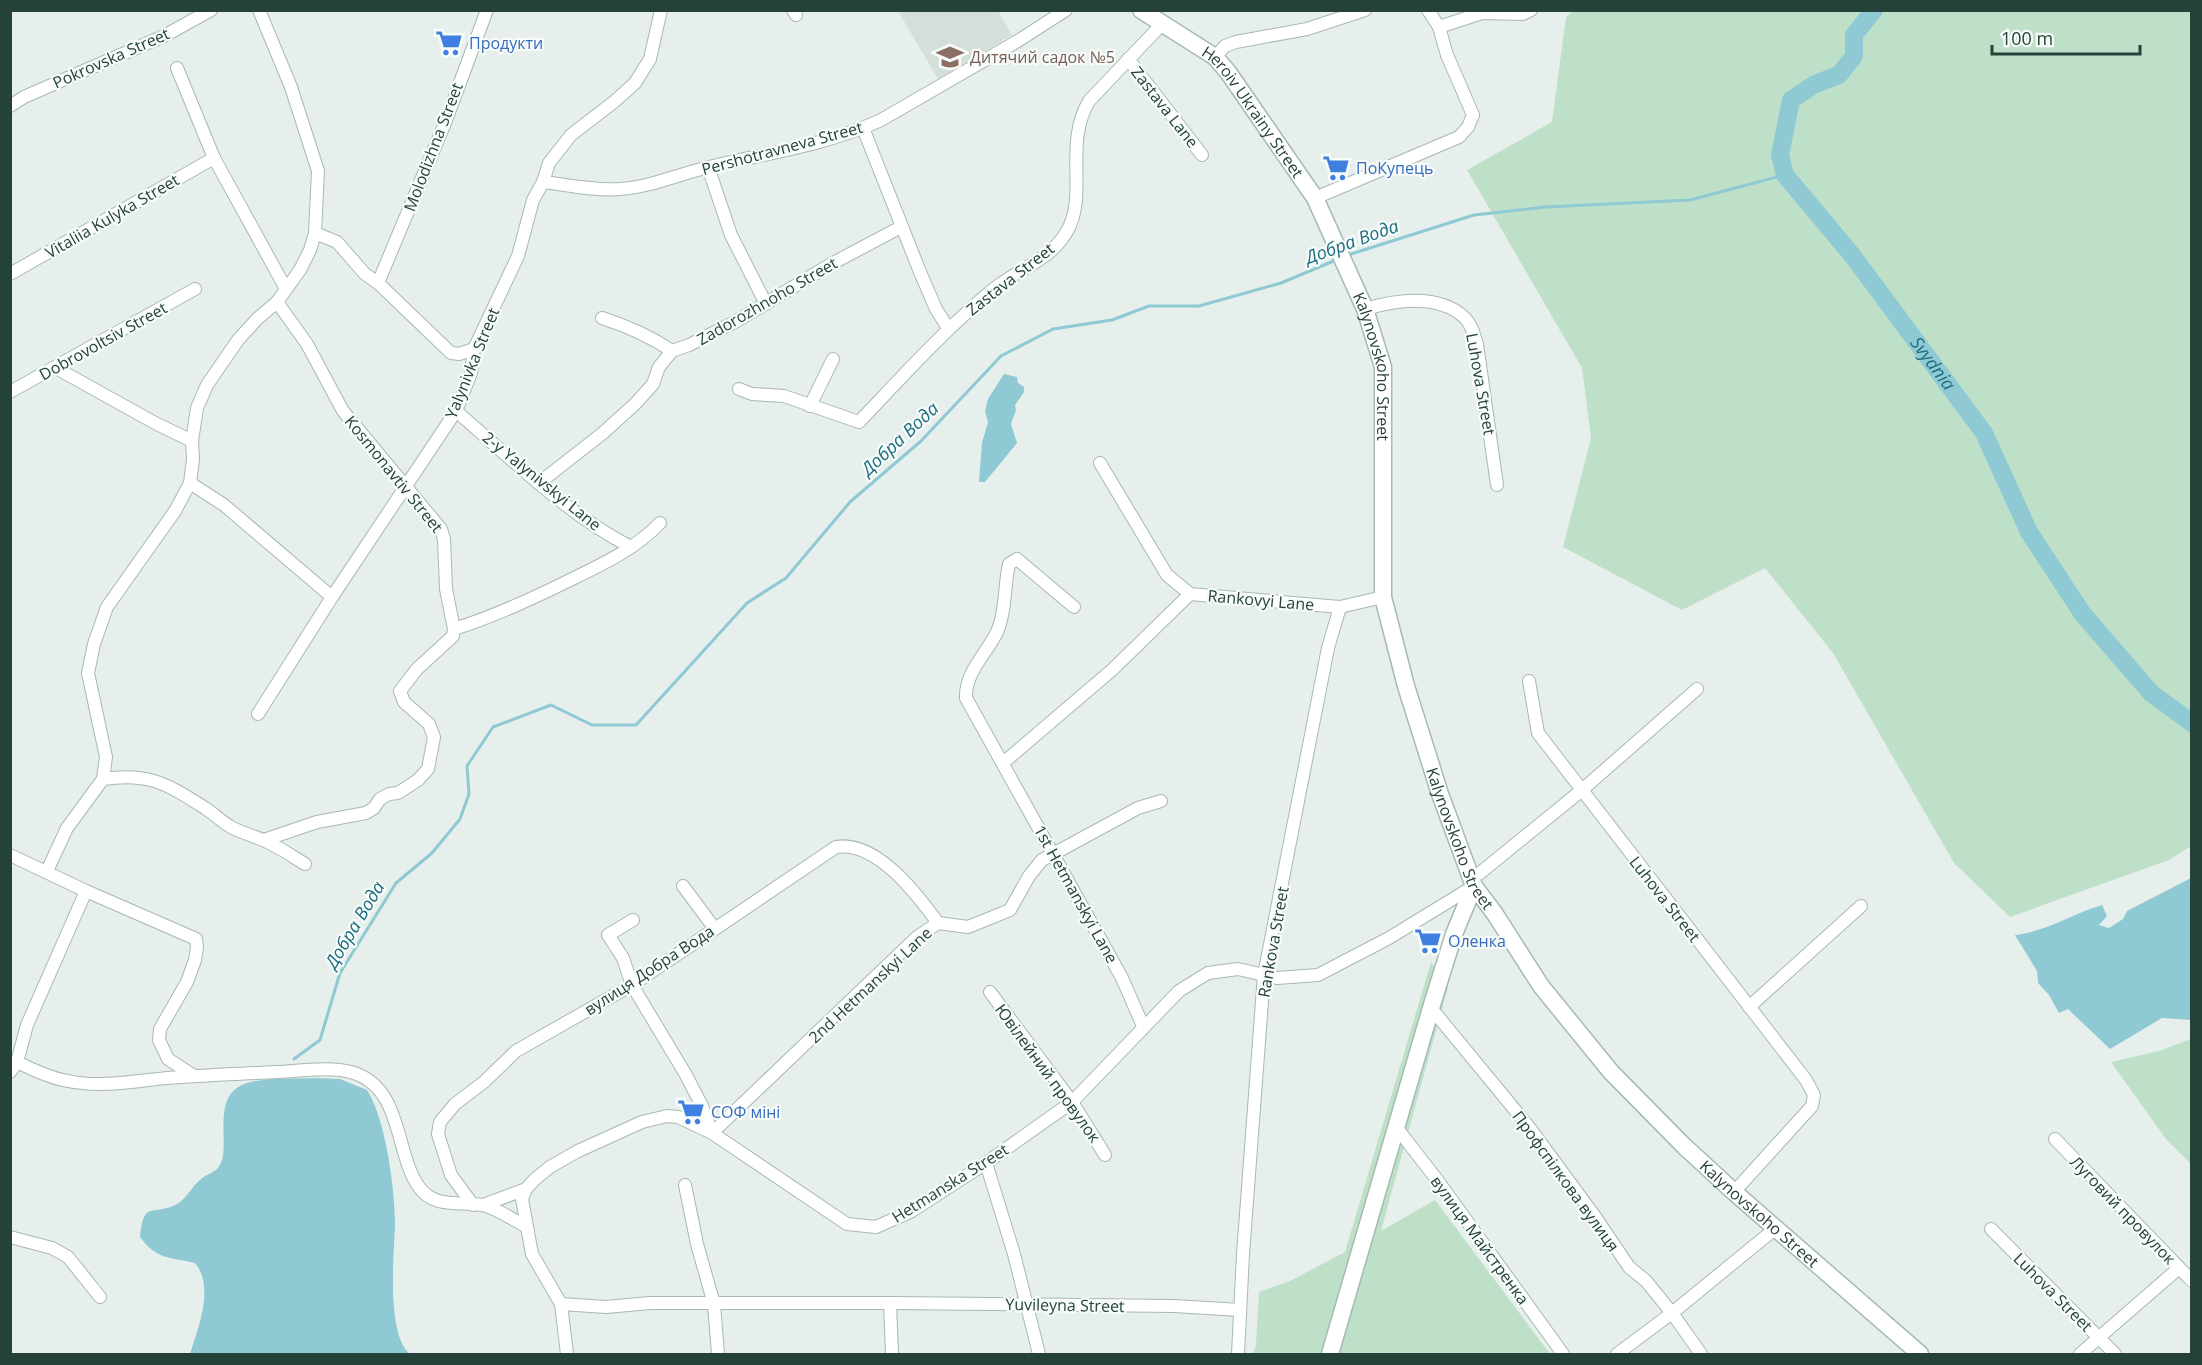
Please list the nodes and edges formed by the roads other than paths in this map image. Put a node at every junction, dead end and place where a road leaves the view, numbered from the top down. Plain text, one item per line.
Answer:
1 (212, 10) edge
2 (259, 10) edge
3 (487, 10) edge
4 (661, 10) edge
5 (1066, 10) edge
6 (1141, 10) edge
7 (1365, 10) edge
8 (1428, 10) edge
9 (1530, 10) edge
10 (1162, 23) junction
11 (1439, 27) junction
12 (1215, 57) junction
13 (1128, 59) junction
14 (177, 68) dead end
15 (10, 106) edge
16 (863, 128) junction
17 (1202, 155) dead end
18 (214, 158) junction
19 (708, 167) junction
20 (543, 182) junction
21 (1316, 198) junction
22 (901, 227) junction
23 (315, 233) junction
24 (1335, 242) joint
25 (10, 274) edge
26 (378, 283) junction
27 (195, 289) dead end
28 (285, 289) junction
29 (277, 302) junction
30 (766, 304) junction
31 (1365, 309) junction
32 (602, 318) dead end
33 (948, 328) junction
34 (474, 349) junction
35 (672, 351) junction
36 (833, 359) dead end
37 (56, 368) junction
38 (739, 389) dead end
39 (10, 392) edge
40 (810, 406) junction
41 (456, 411) junction
42 (192, 441) junction
43 (1100, 464) dead end
44 (190, 483) junction
45 (539, 483) junction
46 (1497, 485) dead end
47 (405, 488) junction
48 (660, 523) dead end
49 (632, 547) junction
50 (1191, 594) junction
51 (332, 597) junction
52 (1383, 597) junction
53 (1074, 607) dead end
54 (1340, 607) junction
55 (454, 629) junction
56 (1529, 681) dead end
57 (1697, 689) dead end
58 (258, 714) dead end
59 (106, 757) junction
60 (1003, 763) junction
61 (125, 776) junction
62 (103, 779) junction
63 (1582, 790) junction
64 (1161, 801) dead end
65 (264, 840) junction
66 (1054, 853) junction
67 (10, 855) edge
68 (305, 864) dead end
69 (47, 871) junction
70 (1472, 882) junction
71 (683, 886) dead end
72 (86, 891) junction
73 (1862, 906) dead end
74 (633, 920) dead end
75 (938, 923) junction
76 (715, 928) junction
77 (1264, 975) junction
78 (632, 985) junction
79 (990, 992) dead end
80 (1749, 1007) junction
81 (1431, 1008) junction
82 (1143, 1026) junction
83 (14, 1067) edge
84 (194, 1076) junction
85 (1072, 1102) junction
86 (1396, 1127) junction
87 (712, 1133) junction
88 (2055, 1139) dead end
89 (1105, 1155) dead end
90 (986, 1163) junction
91 (685, 1185) dead end
92 (526, 1189) junction
93 (1734, 1192) junction
94 (478, 1205) junction
95 (527, 1227) junction
96 (1776, 1228) junction
97 (1991, 1229) dead end
98 (10, 1238) edge
99 (2179, 1268) junction
100 (2192, 1281) edge
101 (100, 1297) dead end
102 (890, 1303) junction
103 (561, 1304) junction
104 (714, 1304) junction
105 (1027, 1304) junction
106 (1240, 1310) junction
107 (1672, 1312) junction
108 (2099, 1338) junction
109 (567, 1354) edge
110 (718, 1354) edge
111 (892, 1354) edge
112 (1039, 1354) edge
113 (1238, 1354) edge
114 (1330, 1354) edge
115 (1563, 1354) edge
116 (1617, 1354) edge
117 (1701, 1354) edge
118 (1920, 1354) edge
119 (2080, 1354) edge
120 (2115, 1354) edge

1 - 15 street, Pokrovska Street
2 - 23 street
3 - 26 street, Molodizhna Street
4 - 20 street, Yalynivka Street
5 - 16 street, Pershotravneva Street
6 - 10 main road, Heroiv Ukrainy Street
7 - 12 street
8 - 11 street
9 - 11 street
10 - 12 main road, Heroiv Ukrainy Street
10 - 13 street, Zastava Street
11 - 21 street
12 - 21 main road, Heroiv Ukrainy Street
13 - 17 street, Zastava Lane
13 - 33 street, Zastava Street
14 - 18 street
16 - 19 street, Pershotravneva Street
16 - 22 street
18 - 25 street, Vitaliia Kulyka Street
18 - 28 street
19 - 20 street, Pershotravneva Street
19 - 30 street
20 - 34 street, Yalynivka Street
21 - 24 main road, Heroiv Ukrainy Street
22 - 30 street, Zadorozhnoho Street
22 - 33 street
23 - 26 street
23 - 28 street
24 - 31 main road, Kalynovskoho Street
26 - 34 street
27 - 37 street, Dobrovoltsiv Street
28 - 29 street
29 - 42 street
29 - 47 street, Kosmonavtiv Street
30 - 35 street, Zadorozhnoho Street
31 - 46 street, Luhova Street
31 - 52 main road, Kalynovskoho Street
32 - 35 street
33 - 40 street, Zastava Street
34 - 41 street, Yalynivka Street
35 - 45 street
36 - 40 street
37 - 39 street, Dobrovoltsiv Street
37 - 42 street
38 - 40 street
41 - 45 street, 2-y Yalynivskyi Lane
41 - 47 street, Yalynivka Street
42 - 44 street
43 - 50 street, Rankovyi Lane
44 - 51 street
44 - 59 street
45 - 49 street, 2-y Yalynivskyi Lane
47 - 51 street, Yalynivka Street
47 - 55 street, Kosmonavtiv Street
48 - 49 street
49 - 55 street
50 - 54 street, Rankovyi Lane
50 - 60 street
51 - 58 street, Yalynivka Street
52 - 54 street, Rankovyi Lane
52 - 70 main road, Kalynovskoho Street
53 - 60 street, 1st Hetmanskyi Lane
54 - 77 street, Rankova Street
55 - 65 street
56 - 63 street, Luhova Street
57 - 63 street
59 - 61 street
59 - 62 street
60 - 66 street, 1st Hetmanskyi Lane
61 - 62 street
61 - 65 street
62 - 69 street
63 - 70 street, Hetmanska Street
63 - 80 street, Luhova Street
64 - 66 street, 2nd Hetmanskyi Lane
65 - 68 street
66 - 75 street, 2nd Hetmanskyi Lane
66 - 82 street, 1st Hetmanskyi Lane
67 - 69 street
69 - 72 street
70 - 77 street, Hetmanska Street
70 - 81 main road
70 - 93 main road, Kalynovskoho Street
71 - 76 street
72 - 83 street
72 - 84 street
73 - 80 street
74 - 78 street
75 - 76 street, вулиця Добра Вода
75 - 87 street, 2nd Hetmanskyi Lane
76 - 78 street, вулиця Добра Вода
77 - 82 street, Hetmanska Street
77 - 106 street, Rankova Street
78 - 87 street
78 - 94 street, вулиця Добра Вода
79 - 85 street, Ювілейний провулок
80 - 93 street, Luhova Street
81 - 86 main road
81 - 107 street, Профспілкова вулиця
82 - 85 street, Hetmanska Street
83 - 84 street
84 - 94 street
85 - 89 street, Ювілейний провулок
85 - 90 street, Hetmanska Street
86 - 114 main road
86 - 115 street, вулиця Майстренка
87 - 90 street, Hetmanska Street
87 - 92 street, Hetmanska Street
88 - 99 street, Луговий провулок
90 - 105 street
91 - 104 street
92 - 94 street
92 - 95 street
93 - 96 main road, Kalynovskoho Street
94 - 95 street
95 - 103 street
96 - 107 street
96 - 118 main road, Kalynovskoho Street
97 - 108 street, Luhova Street
98 - 101 street
99 - 100 street, Луговий провулок
99 - 108 street
102 - 104 street, Yuvileyna Street
102 - 105 street, Yuvileyna Street
102 - 111 street
103 - 104 street, Yuvileyna Street
103 - 109 street
104 - 110 street
105 - 106 street, Yuvileyna Street
105 - 112 street
106 - 113 street, Rankova Street
107 - 116 street
107 - 117 street, Профспілкова вулиця
108 - 119 street
108 - 120 street, Luhova Street

